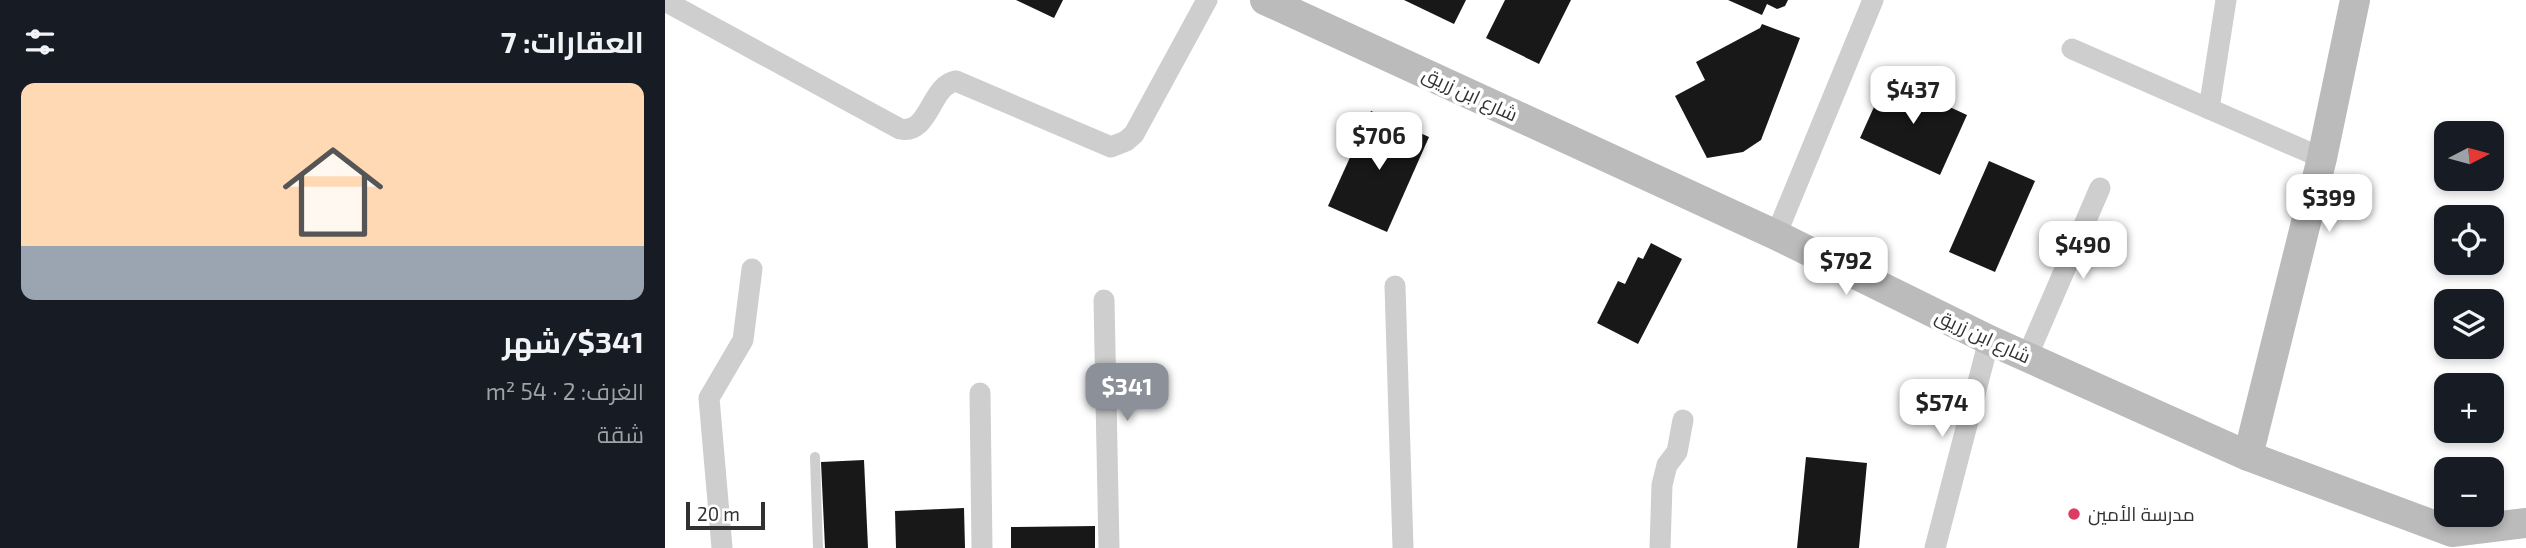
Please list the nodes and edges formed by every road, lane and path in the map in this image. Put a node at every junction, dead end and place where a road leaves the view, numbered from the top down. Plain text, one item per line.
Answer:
1 (1207, 0) edge
2 (1265, 0) edge
3 (1873, 0) edge
4 (2226, 0) edge
5 (2355, 0) edge
6 (665, 1) edge
7 (2072, 49) dead end
8 (2209, 109) junction
9 (2322, 158) junction
10 (2100, 188) dead end
11 (1776, 235) junction
12 (752, 269) dead end
13 (1395, 286) dead end
14 (1104, 300) dead end
15 (1989, 340) junction
16 (2027, 357) junction
17 (980, 393) dead end
18 (1683, 420) dead end
19 (2248, 456) junction
20 (815, 457) dead end
21 (2526, 523) edge
22 (2453, 540) edge
23 (722, 548) edge
24 (817, 548) edge
25 (982, 548) edge
26 (1109, 548) edge
27 (1403, 548) edge
28 (1660, 548) edge
29 (1935, 548) edge

1 - 6 street
2 - 11 street, شارع ابن زريق
3 - 11 street
4 - 8 street
5 - 9 street
7 - 8 street
8 - 9 street
9 - 19 street
10 - 16 street
11 - 15 street, شارع ابن زريق
12 - 23 street
13 - 27 street
14 - 26 street
15 - 16 street, شارع ابن زريق
15 - 29 street
16 - 19 street, شارع ابن زريق
17 - 25 street
18 - 28 street
19 - 22 street, شارع ابن زريق
20 - 24 lane
21 - 22 street, شارع ابن زريق

